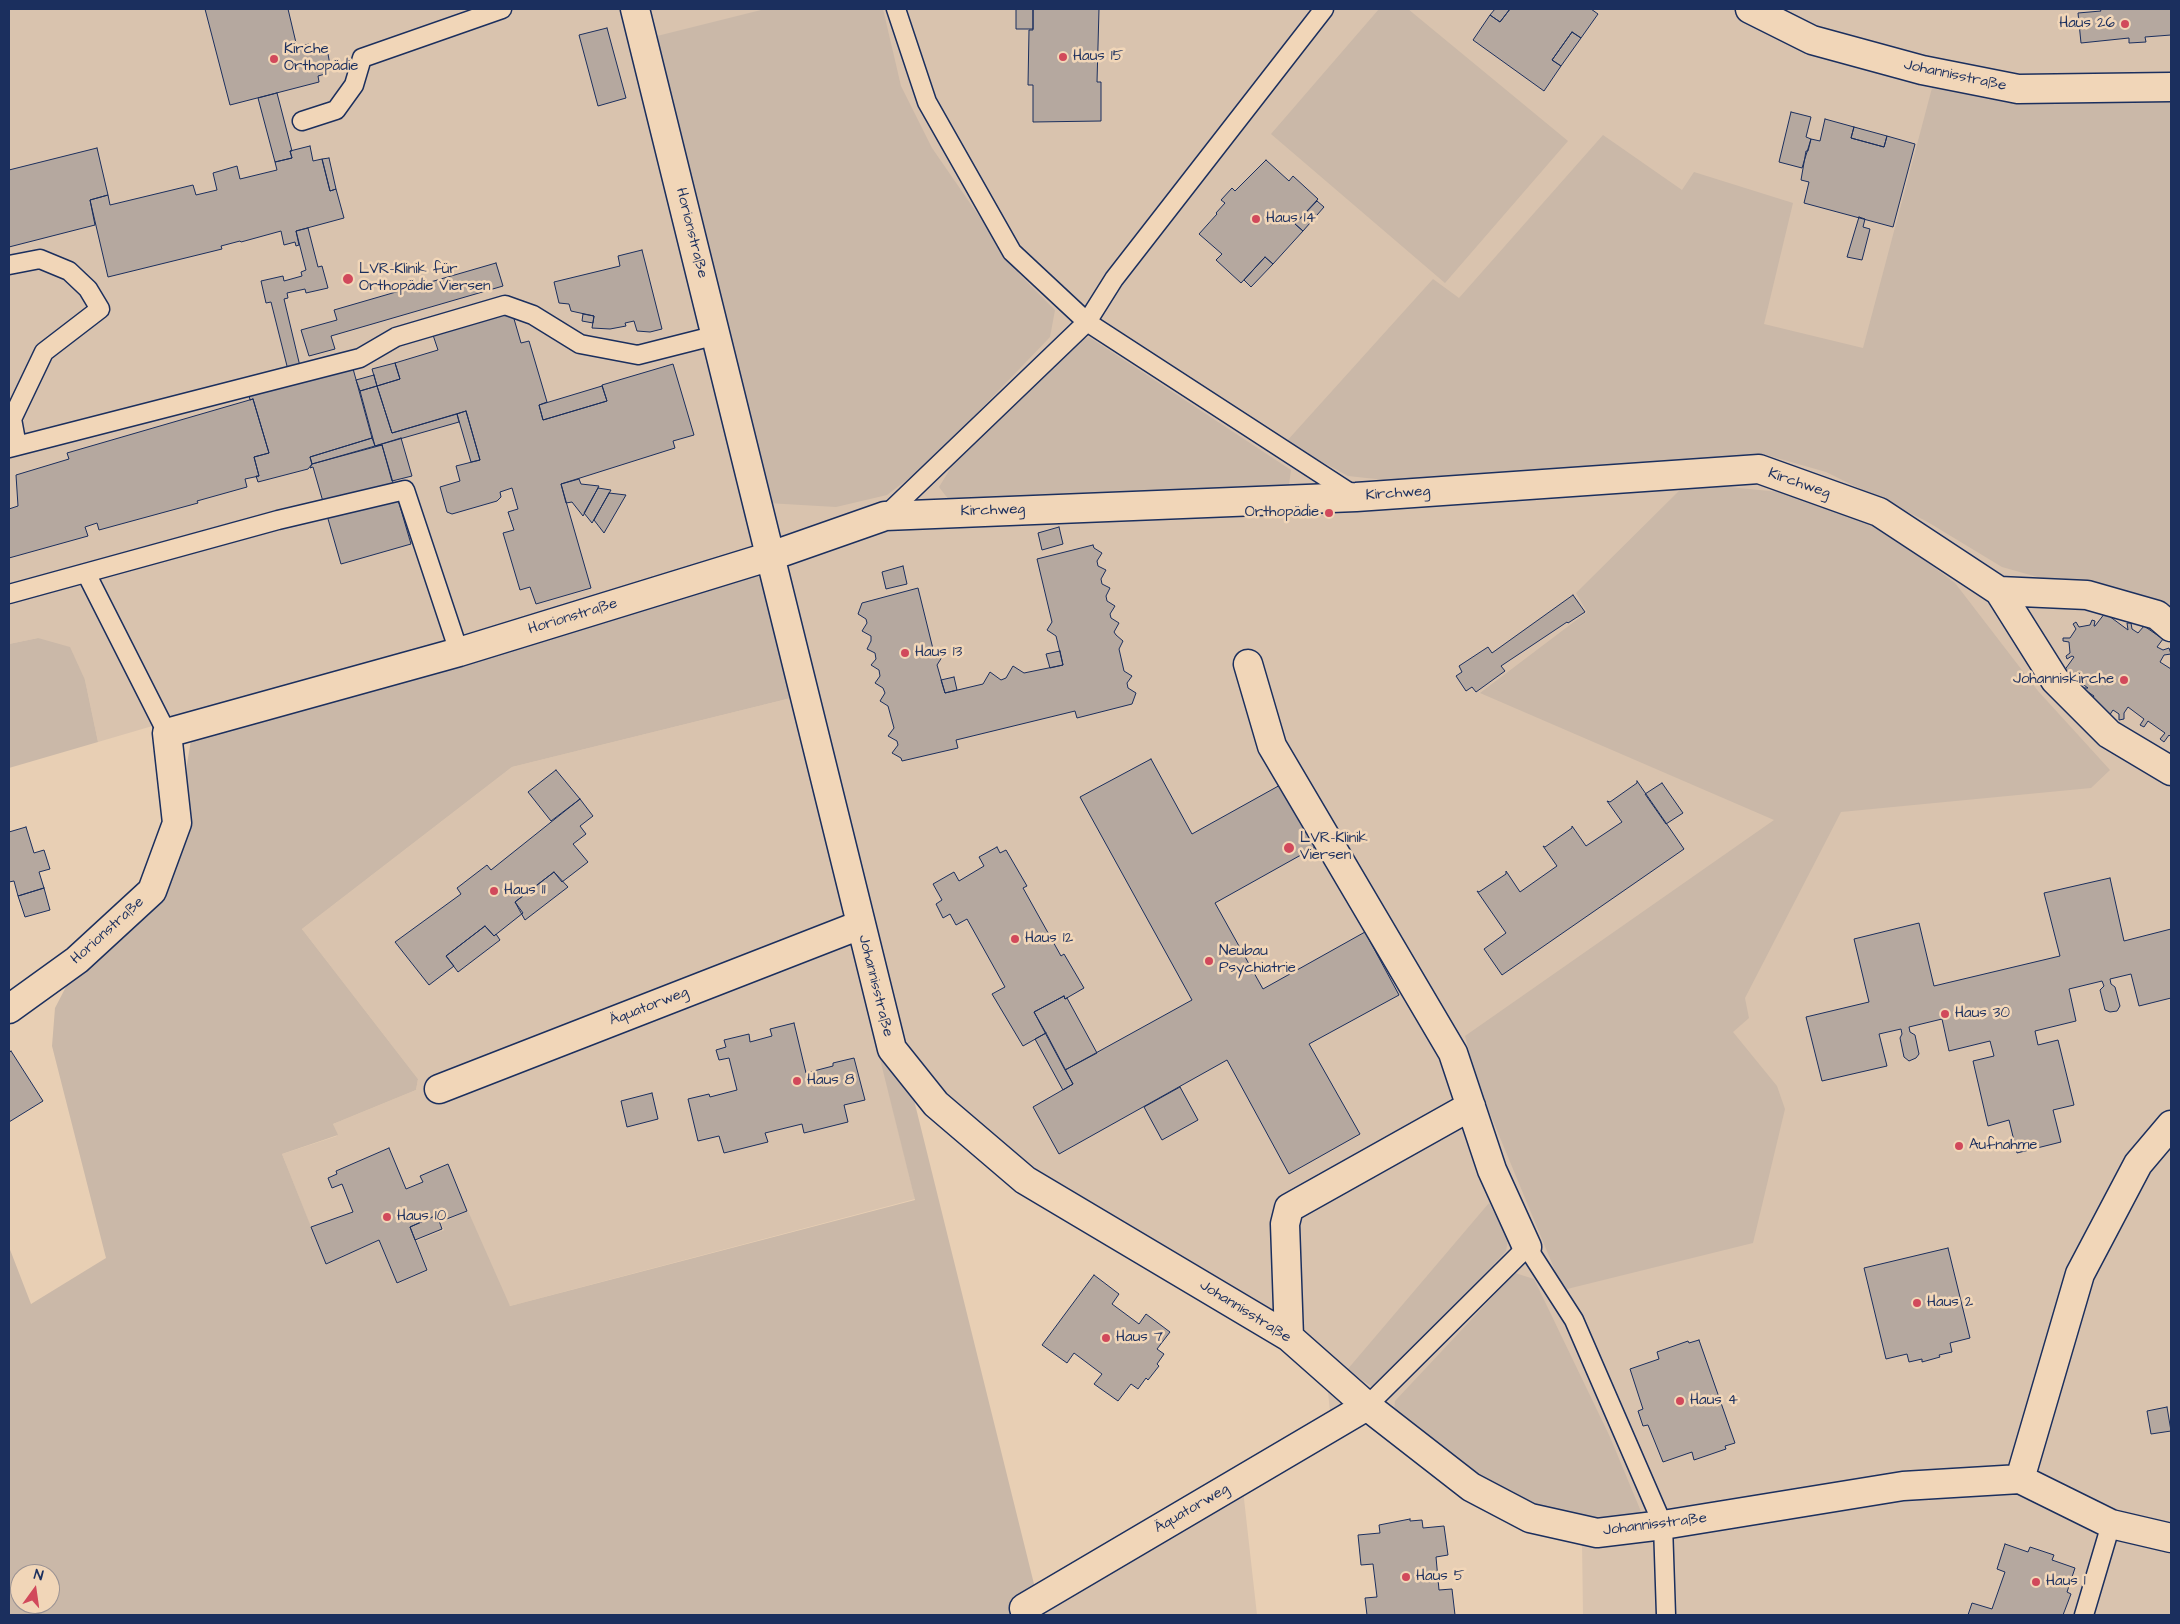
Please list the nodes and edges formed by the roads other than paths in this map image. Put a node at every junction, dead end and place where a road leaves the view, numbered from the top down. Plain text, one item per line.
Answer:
1 (502, 9) edge
2 (635, 9) edge
3 (896, 9) edge
4 (1324, 9) edge
5 (1750, 9) edge
6 (2171, 87) edge
7 (302, 122) dead end
8 (9, 265) edge
9 (1087, 322) junction
10 (717, 335) junction
11 (13, 447) edge
12 (1356, 497) junction
13 (885, 516) junction
14 (772, 556) junction
15 (86, 573) junction
16 (2000, 591) junction
17 (9, 594) edge
18 (2171, 627) edge
19 (458, 652) junction
20 (1248, 664) dead end
21 (167, 733) junction
22 (2171, 771) edge
23 (860, 925) junction
24 (9, 1009) edge
25 (439, 1090) dead end
26 (1471, 1106) junction
27 (2171, 1125) edge
28 (1527, 1247) junction
29 (1290, 1337) junction
30 (1366, 1406) junction
31 (2020, 1479) junction
32 (2111, 1524) junction
33 (1663, 1525) junction
34 (2171, 1538) edge
35 (1026, 1615) edge
36 (1666, 1615) edge
37 (2084, 1615) edge

1 - 7 lane
2 - 10 street, Horionstraße
3 - 9 lane
4 - 9 lane
5 - 6 street, Johannisstraße
8 - 11 lane
9 - 12 lane
9 - 13 lane
10 - 11 lane
10 - 14 street, Horionstraße
12 - 13 street, Kirchweg
12 - 16 street, Kirchweg
13 - 14 street, Kirchweg
14 - 19 street, Horionstraße
14 - 23 street, Johannisstraße
15 - 17 lane
15 - 19 lane
15 - 21 lane
16 - 18 street, Kirchweg
16 - 22 street, Kirchweg
19 - 21 street, Horionstraße
20 - 26 street
21 - 24 street, Horionstraße
23 - 25 street, Äquatorweg
23 - 29 street, Johannisstraße
26 - 28 street
26 - 29 street
27 - 31 street
28 - 30 lane
28 - 33 lane
29 - 30 street, Johannisstraße
30 - 33 street, Johannisstraße
30 - 35 street, Äquatorweg
31 - 32 street, Johannisstraße
31 - 33 street, Johannisstraße
32 - 34 street, Johannisstraße
32 - 37 lane
33 - 36 lane

